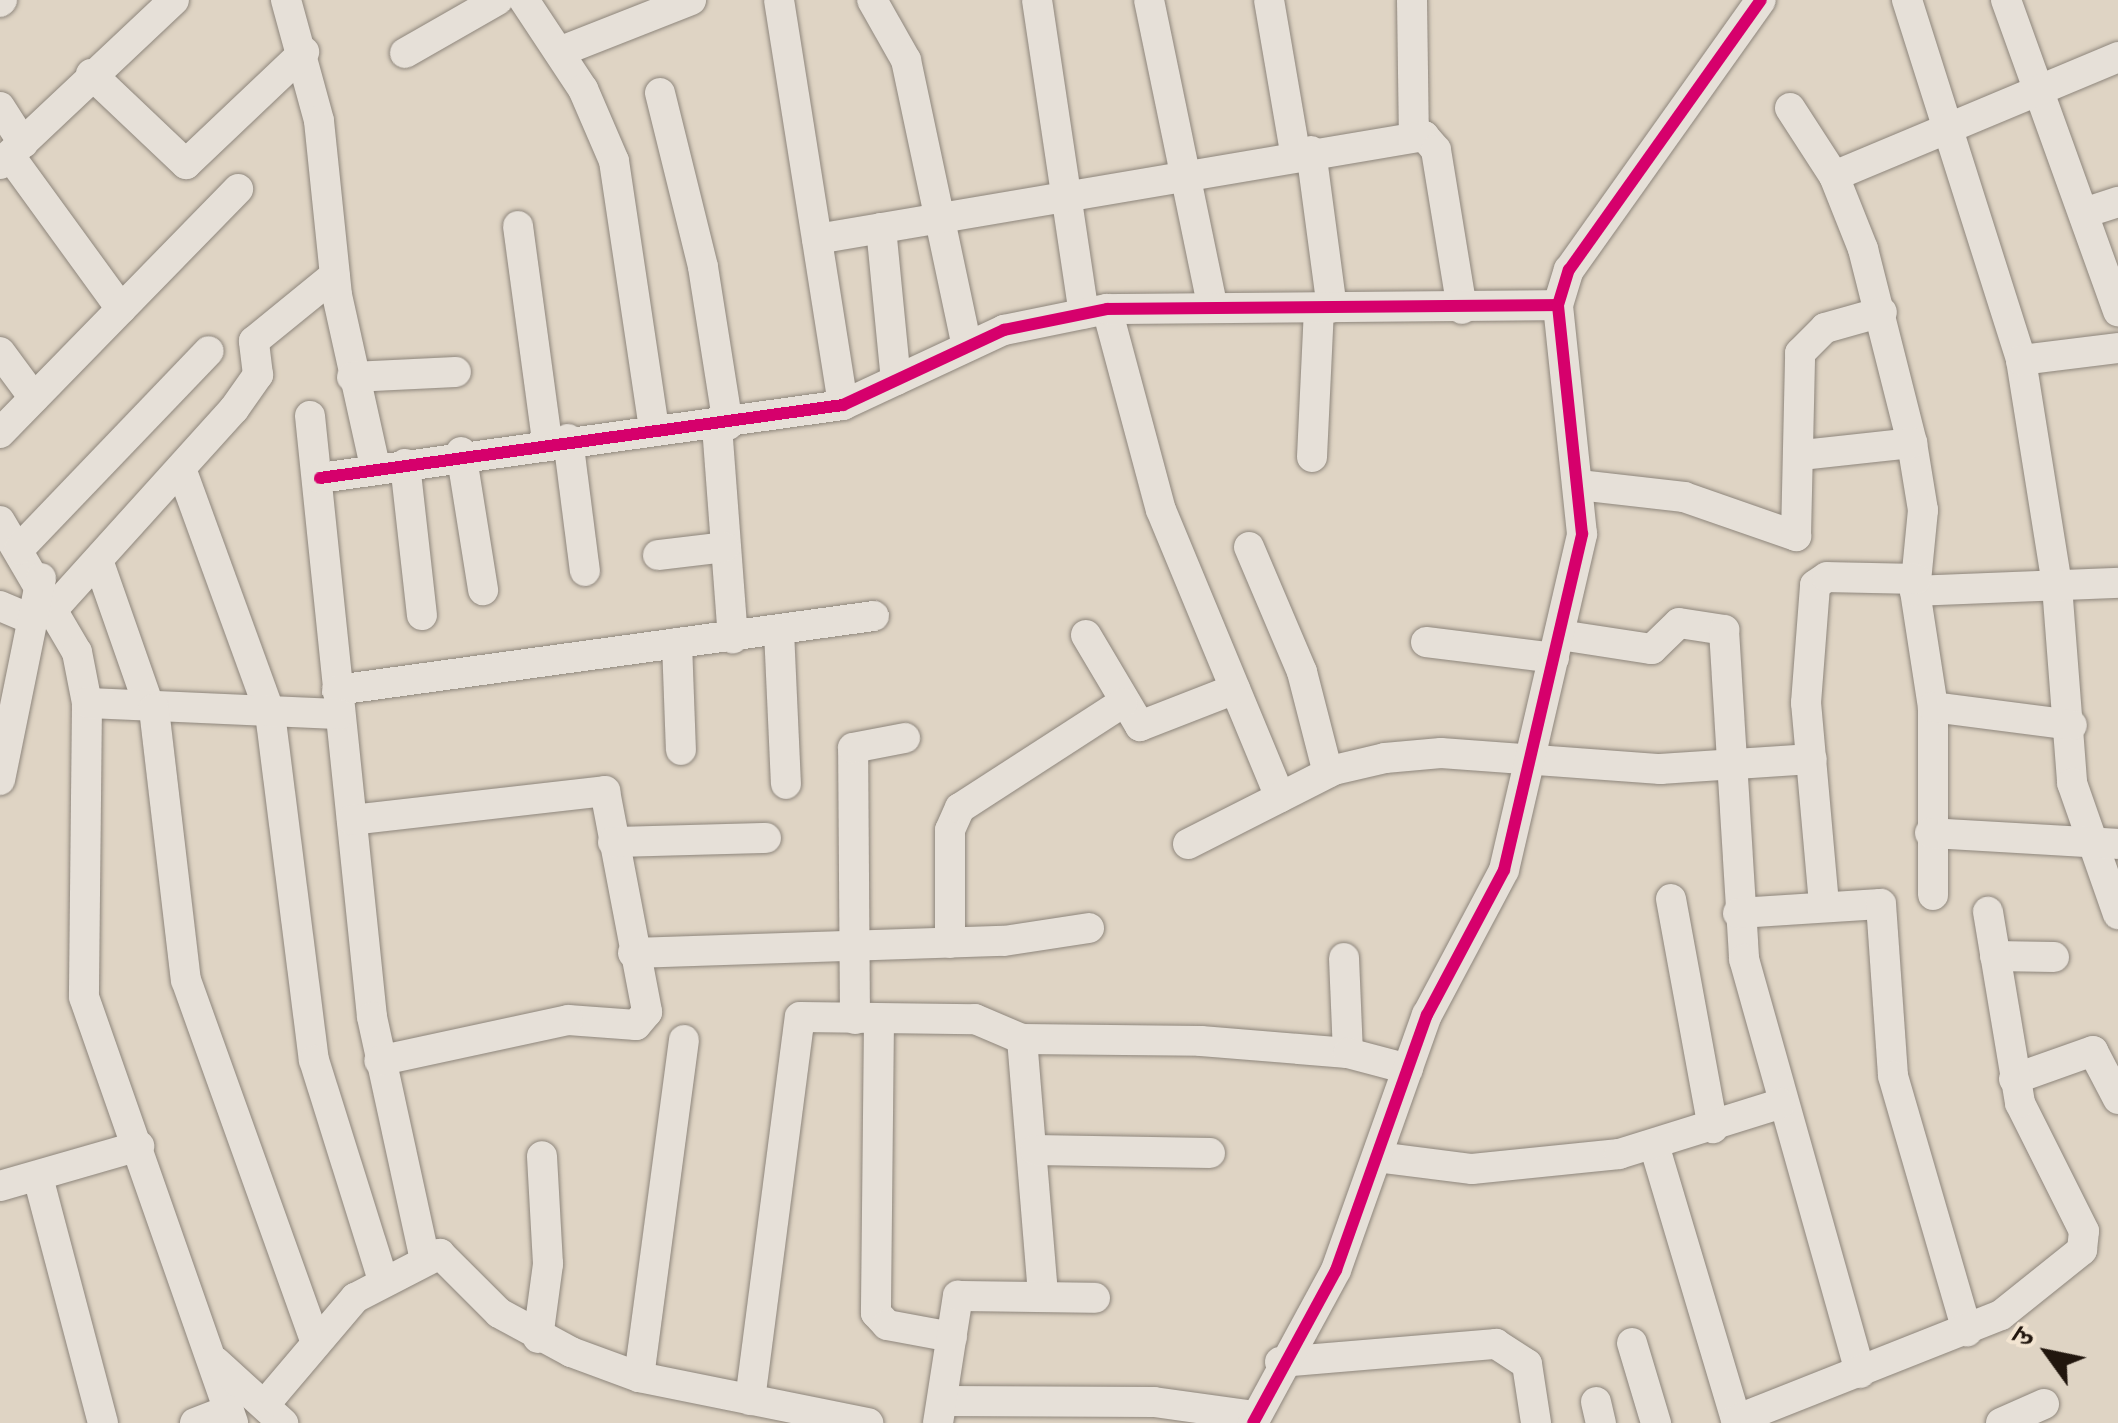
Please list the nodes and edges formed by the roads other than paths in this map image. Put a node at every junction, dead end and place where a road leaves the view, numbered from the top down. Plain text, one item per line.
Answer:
1 (174, 0) edge
2 (286, 0) edge
3 (498, 0) edge
4 (524, 0) edge
5 (691, 0) edge
6 (779, 0) edge
7 (872, 0) edge
8 (1037, 0) edge
9 (1149, 0) edge
10 (1269, 0) edge
11 (1412, 0) edge
12 (1761, 0) edge
13 (1907, 0) edge
14 (2006, 0) edge
15 (304, 52) junction
16 (559, 52) junction
17 (404, 53) dead end
18 (2118, 57) edge
19 (92, 74) junction
20 (2040, 88) junction
21 (660, 93) dead end
22 (0, 107) edge
23 (1790, 108) dead end
24 (1946, 126) junction
25 (1414, 136) junction
26 (1303, 151) junction
27 (11, 154) edge
28 (1834, 176) junction
29 (1182, 177) junction
30 (238, 189) dead end
31 (1064, 198) junction
32 (2118, 202) edge
33 (2084, 213) junction
34 (934, 219) junction
35 (518, 226) dead end
36 (881, 228) junction
37 (818, 239) junction
38 (335, 274) junction
39 (1212, 303) junction
40 (1558, 305) junction
41 (1325, 308) junction
42 (121, 309) junction
43 (1462, 309) junction
44 (1096, 311) junction
45 (2118, 311) edge
46 (1882, 312) junction
47 (966, 347) junction
48 (2118, 348) edge
49 (208, 351) dead end
50 (0, 352) edge
51 (2021, 360) junction
52 (456, 372) dead end
53 (352, 377) junction
54 (896, 380) junction
55 (34, 398) junction
56 (843, 404) junction
57 (310, 416) dead end
58 (723, 425) junction
59 (654, 428) junction
60 (0, 433) edge
61 (558, 440) junction
62 (1912, 443) junction
63 (461, 452) junction
64 (1802, 456) junction
65 (1312, 457) dead end
66 (390, 466) junction
67 (183, 474) junction
68 (320, 478) junction
69 (1579, 485) junction
70 (0, 520) edge
71 (725, 547) junction
72 (1249, 547) dead end
73 (19, 549) junction
74 (658, 555) dead end
75 (99, 563) junction
76 (585, 571) dead end
77 (2118, 584) edge
78 (1916, 585) junction
79 (2058, 586) junction
80 (483, 590) dead end
81 (0, 606) edge
82 (44, 613) junction
83 (422, 615) dead end
84 (874, 616) dead end
85 (779, 631) junction
86 (1086, 636) dead end
87 (733, 638) junction
88 (1426, 642) dead end
89 (677, 643) junction
90 (1557, 647) junction
91 (1235, 688) junction
92 (338, 702) junction
93 (8, 703) edge
94 (87, 703) junction
95 (1122, 703) junction
96 (152, 707) junction
97 (1933, 708) junction
98 (270, 713) junction
99 (2072, 724) junction
100 (905, 738) dead end
101 (681, 750) dead end
102 (1531, 758) junction
103 (1812, 759) junction
104 (1729, 768) junction
105 (1328, 773) junction
106 (0, 780) edge
107 (786, 784) dead end
108 (1280, 797) junction
109 (352, 820) junction
110 (1930, 833) junction
111 (766, 838) dead end
112 (613, 842) junction
113 (1188, 844) dead end
114 (2106, 845) edge
115 (1934, 895) dead end
116 (1671, 898) dead end
117 (1824, 904) junction
118 (1988, 912) dead end
119 (1738, 913) junction
120 (2118, 914) edge
121 (1089, 928) dead end
122 (853, 942) junction
123 (950, 943) junction
124 (633, 953) junction
125 (1995, 956) junction
126 (2054, 957) dead end
127 (1344, 958) dead end
128 (867, 1020) junction
129 (1022, 1039) junction
130 (684, 1040) dead end
131 (1348, 1052) junction
132 (378, 1061) junction
133 (1408, 1068) junction
134 (2014, 1078) junction
135 (2118, 1099) edge
136 (1780, 1104) junction
137 (1713, 1128) junction
138 (139, 1146) junction
139 (1656, 1148) junction
140 (1035, 1150) junction
141 (1210, 1153) dead end
142 (542, 1156) dead end
143 (1377, 1158) junction
144 (38, 1177) junction
145 (0, 1186) edge
146 (424, 1256) junction
147 (382, 1277) junction
148 (1043, 1296) junction
149 (1095, 1298) dead end
150 (1967, 1332) junction
151 (952, 1337) junction
152 (538, 1338) junction
153 (315, 1340) junction
154 (1632, 1343) dead end
155 (216, 1362) junction
156 (1280, 1362) junction
157 (1860, 1374) junction
158 (640, 1377) junction
159 (750, 1400) junction
160 (2044, 1404) dead end
161 (941, 1412) edge
162 (274, 1413) edge
163 (231, 1417) edge
164 (1254, 1419) edge
165 (1736, 1422) edge
166 (104, 1423) edge
167 (195, 1423) edge
168 (868, 1423) edge
169 (1536, 1423) edge
170 (1656, 1423) edge
171 (2001, 1423) edge

1 - 19 street
2 - 15 street
3 - 17 street
4 - 16 street
5 - 16 street
6 - 37 street
7 - 34 street
8 - 31 street
9 - 29 street
10 - 26 street
11 - 25 street
12 - 40 street
13 - 24 street
14 - 20 street
15 - 19 street
15 - 38 street
16 - 59 street
18 - 20 street
19 - 27 street
20 - 24 street
20 - 33 street
21 - 58 street
22 - 27 street
23 - 28 street
24 - 28 street
24 - 51 street
25 - 26 street
25 - 43 street
26 - 29 street
26 - 41 street
27 - 42 street
28 - 46 street
29 - 31 street
29 - 39 street
30 - 42 street
31 - 34 street
31 - 44 street
32 - 33 street
33 - 45 street
34 - 36 street
34 - 47 street
35 - 61 street
36 - 37 street
36 - 54 street
37 - 56 street
38 - 53 street
38 - 67 street
39 - 41 street
39 - 44 street
40 - 43 street
40 - 69 street
41 - 43 street
41 - 65 street
42 - 55 street
44 - 47 street
44 - 91 street
46 - 62 street
46 - 64 street
47 - 54 street
48 - 51 street
49 - 73 street
50 - 55 street
51 - 79 street
52 - 53 street
53 - 66 street
54 - 56 street
55 - 60 street
56 - 58 street
57 - 68 street
58 - 59 street
58 - 71 street
59 - 61 street
61 - 63 street
61 - 76 street
62 - 64 street
62 - 78 street
63 - 66 street
63 - 80 street
64 - 69 street
66 - 68 street
66 - 83 street
67 - 75 street
67 - 98 street
68 - 92 street
69 - 90 street
70 - 73 street
71 - 74 street
71 - 87 street
72 - 105 street
73 - 82 street
75 - 82 street
75 - 96 street
77 - 79 street
78 - 79 street
78 - 97 street
78 - 103 street
79 - 99 street
81 - 82 street
82 - 93 street
82 - 94 street
84 - 85 street
85 - 87 street
85 - 107 street
86 - 95 street
87 - 89 street
88 - 90 street
89 - 92 street
89 - 101 street
90 - 102 street
90 - 104 street
91 - 95 street
91 - 108 street
92 - 98 street
92 - 109 street
93 - 106 street
94 - 96 street
94 - 138 street
95 - 123 street
96 - 98 street
96 - 153 street
97 - 99 street
97 - 110 street
98 - 147 street
99 - 114 street
100 - 122 street
102 - 104 street
102 - 105 street
102 - 133 street
103 - 104 street
103 - 117 street
104 - 119 street
105 - 108 street
108 - 113 street
109 - 112 street
109 - 132 street
110 - 114 street
110 - 115 street
111 - 112 street
112 - 124 street
114 - 120 street
116 - 137 street
117 - 119 street
117 - 150 street
118 - 125 street
119 - 136 street
121 - 123 street
122 - 123 street
122 - 124 street
122 - 128 street
124 - 132 street
125 - 126 street
125 - 134 street
127 - 131 street
128 - 129 street
128 - 151 street
128 - 159 street
129 - 131 street
129 - 140 street
130 - 158 street
131 - 133 street
132 - 146 street
133 - 143 street
134 - 135 street
134 - 150 street
136 - 137 street
136 - 157 street
137 - 139 street
138 - 144 street
138 - 155 street
139 - 143 street
139 - 165 street
140 - 141 street
140 - 148 street
142 - 152 street
143 - 156 street
144 - 145 street
144 - 166 street
146 - 147 street
146 - 152 street
147 - 153 street
148 - 149 street
148 - 151 street
150 - 157 street
151 - 161 street
152 - 158 street
153 - 162 street
154 - 170 street
155 - 162 street
155 - 163 street
156 - 164 street
156 - 169 street
157 - 165 street
158 - 159 street
159 - 168 street
160 - 171 street
161 - 164 street
163 - 167 street

